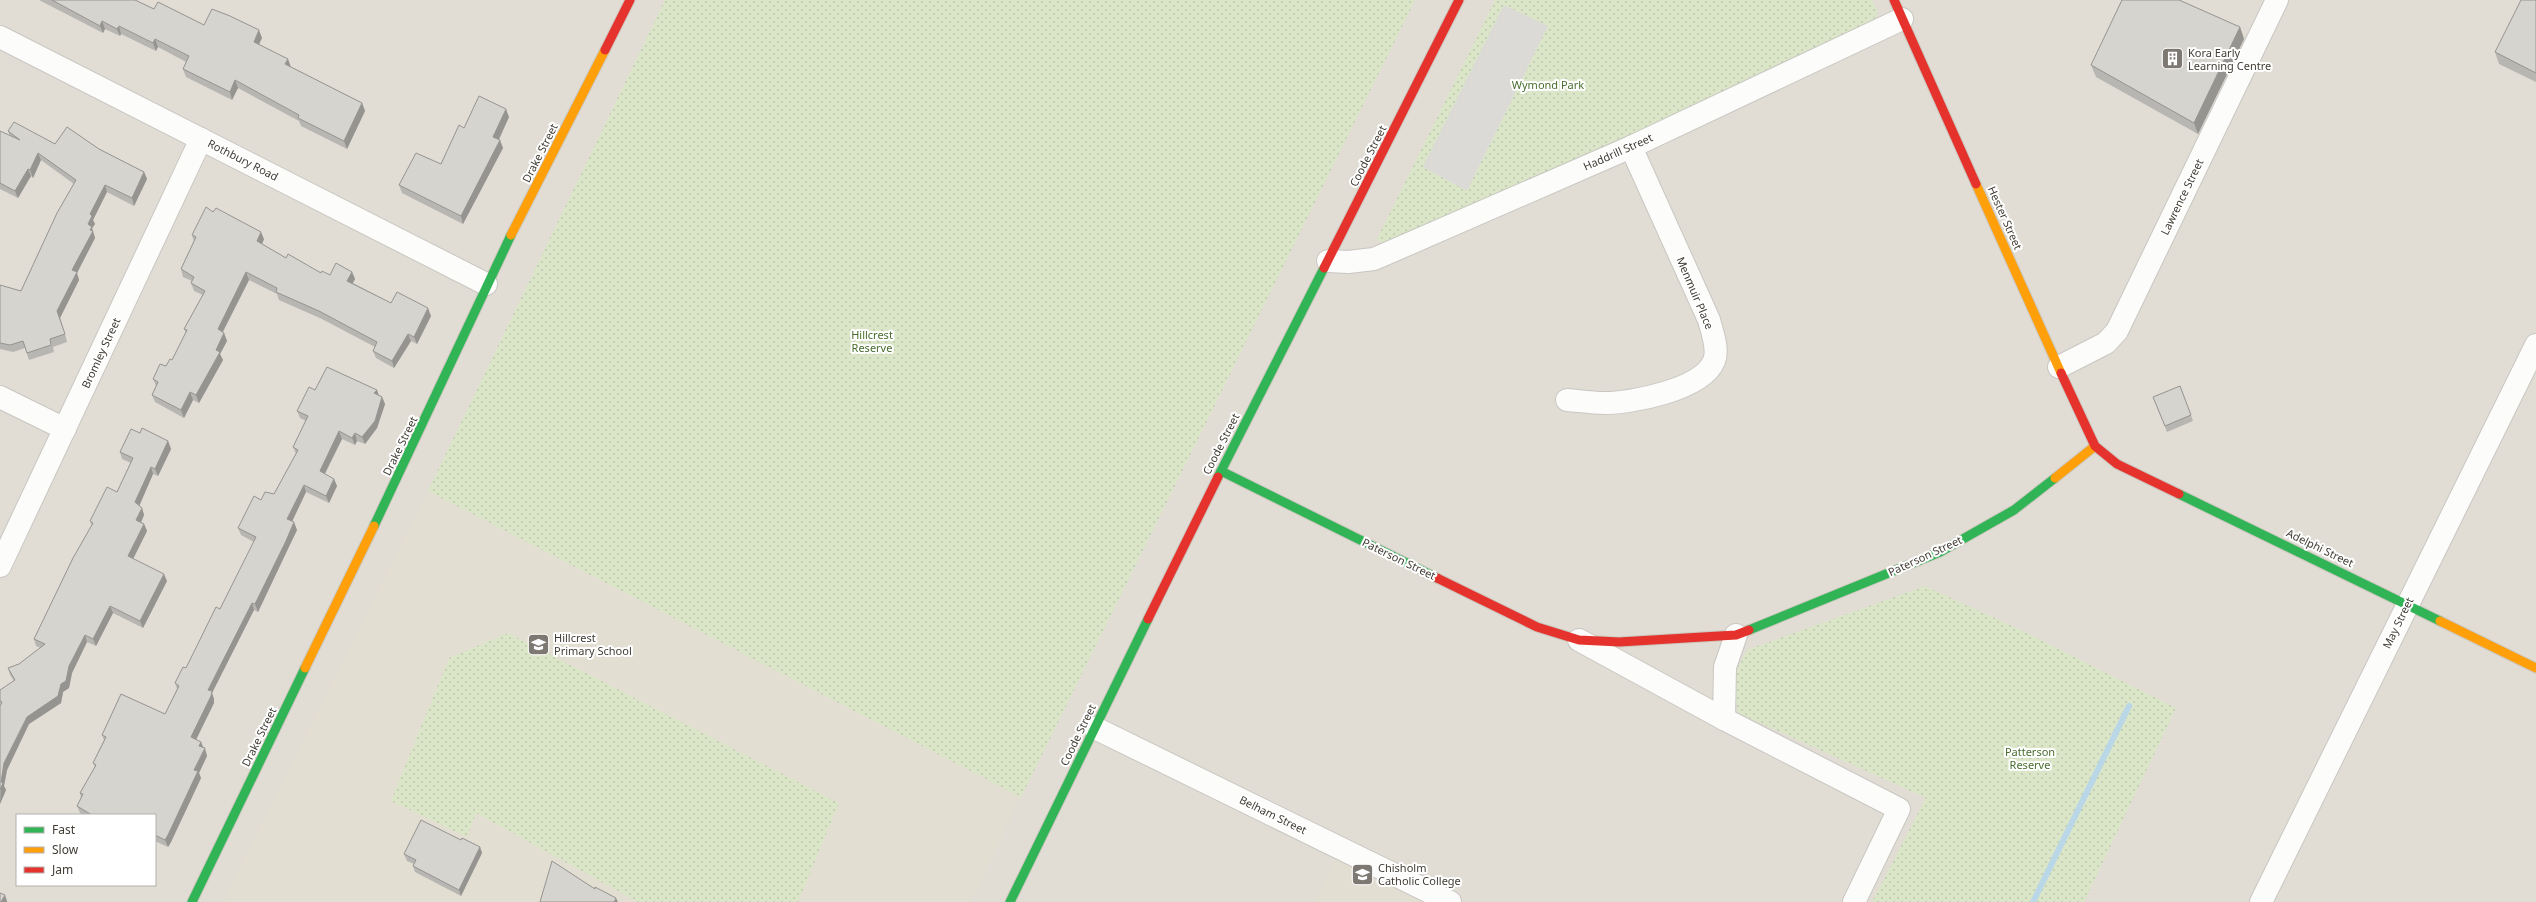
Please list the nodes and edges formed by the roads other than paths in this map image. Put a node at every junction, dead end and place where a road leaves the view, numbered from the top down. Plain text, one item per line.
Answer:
1 (630, 0) edge
2 (1459, 0) edge
3 (1894, 0) edge
4 (2277, 0) edge
5 (1902, 20) junction
6 (0, 37) edge
7 (201, 139) junction
8 (1631, 147) junction
9 (1328, 260) junction
10 (486, 284) junction
11 (2536, 345) edge
12 (2059, 367) junction
13 (0, 397) edge
14 (1567, 400) dead end
15 (65, 429) junction
16 (2095, 446) junction
17 (1221, 471) junction
18 (0, 566) edge
19 (2407, 604) junction
20 (1736, 634) junction
21 (1578, 640) junction
22 (2536, 668) edge
23 (1724, 719) junction
24 (1095, 728) junction
25 (192, 902) edge
26 (1010, 902) edge
27 (1450, 902) edge
28 (1854, 902) edge
29 (2262, 902) edge

1 - 10 street, Drake Street
2 - 9 street, Coode Street
3 - 5 street, Hester Street
4 - 12 street, Lawrence Street
5 - 8 street, Haddrill Street
5 - 12 street, Hester Street
6 - 7 street, Rothbury Road
7 - 10 street, Rothbury Road
7 - 15 street, Bromley Street
8 - 9 street, Haddrill Street
8 - 14 street, Menmuir Place
9 - 17 street, Coode Street
10 - 25 street, Drake Street
11 - 19 street, May Street
12 - 16 street, Hester Street
13 - 15 street
15 - 18 street, Bromley Street
16 - 19 street, Adelphi Street
16 - 20 street, Paterson Street
17 - 21 street, Paterson Street
17 - 24 street, Coode Street
19 - 22 street, Adelphi Street
19 - 29 street, May Street
20 - 21 street, Paterson Street
20 - 23 street
21 - 23 street, Paterson Street
23 - 28 street, Paterson Street
24 - 26 street, Coode Street
24 - 27 street, Belham Street

